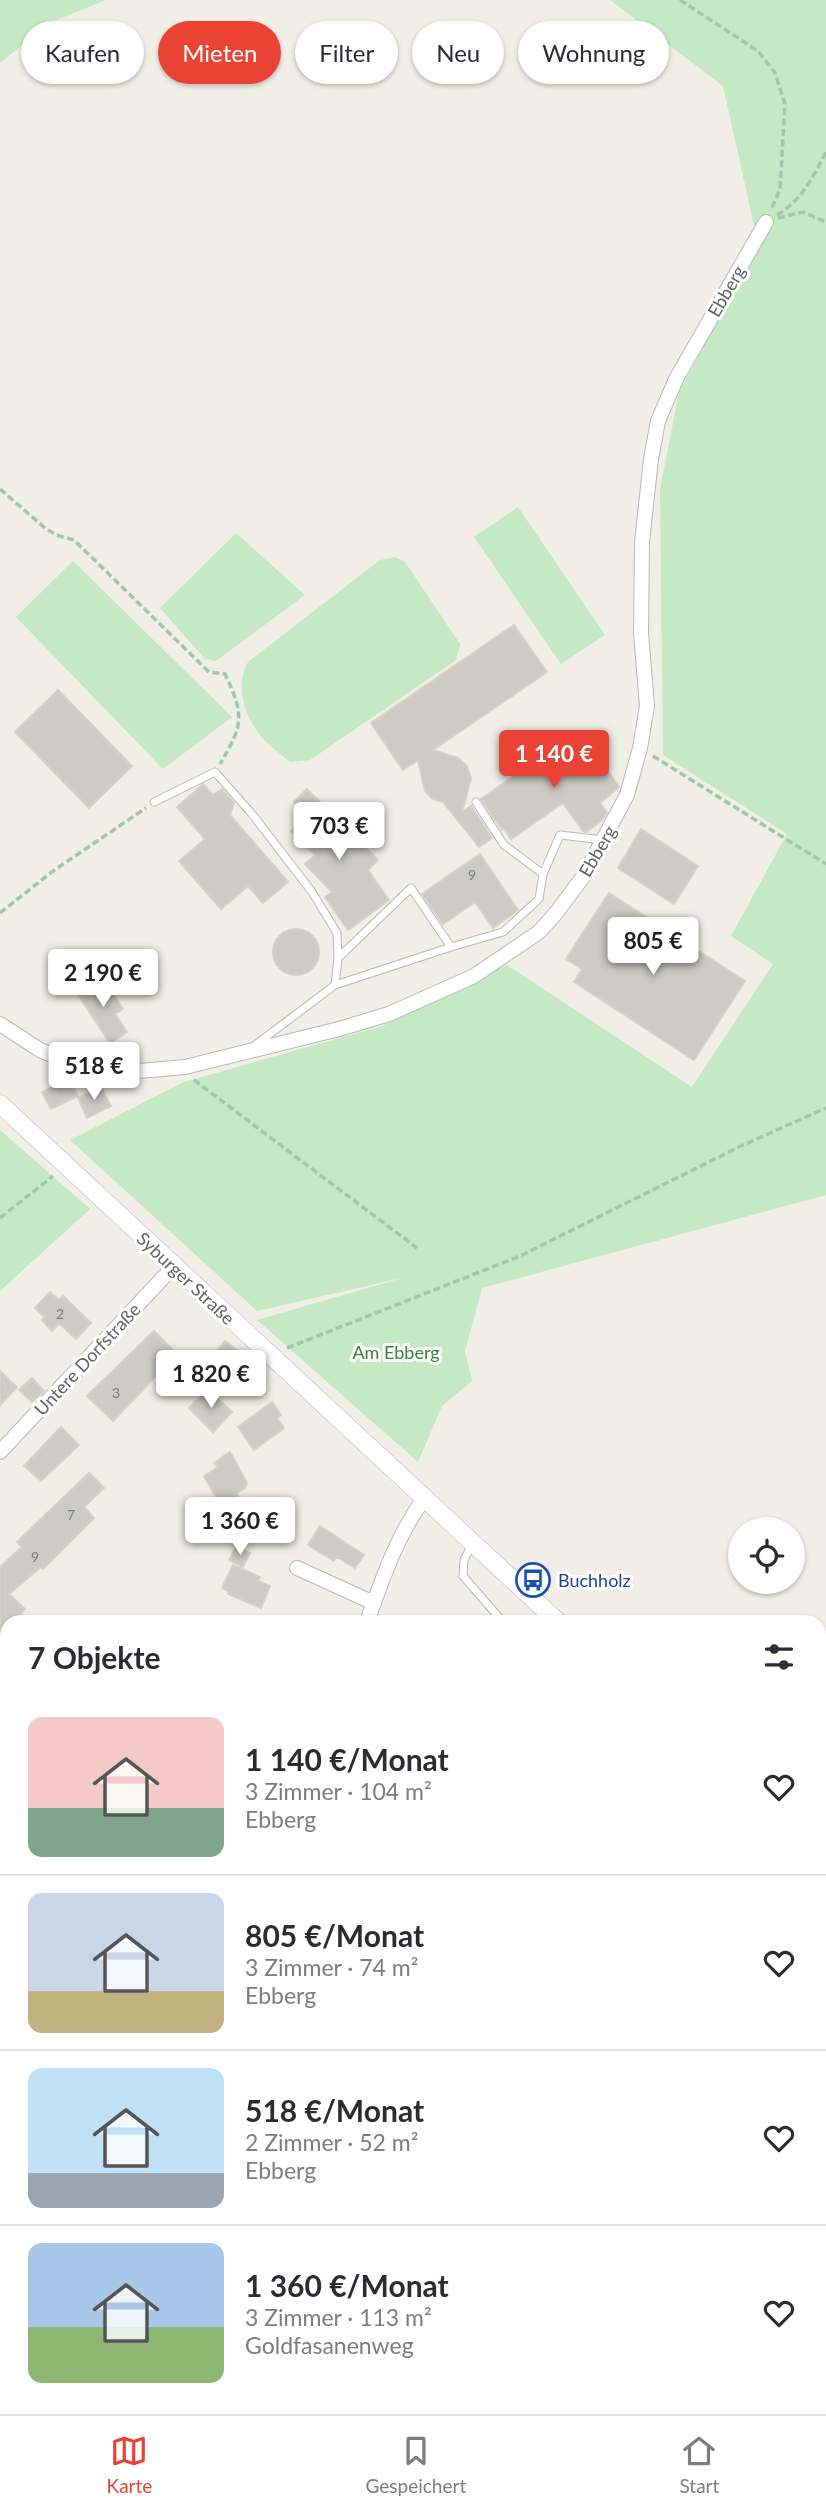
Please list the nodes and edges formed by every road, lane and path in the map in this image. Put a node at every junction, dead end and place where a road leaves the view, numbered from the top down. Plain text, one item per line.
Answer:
1 (680, 0) edge
2 (826, 152) edge
3 (766, 222) junction
4 (826, 222) edge
5 (0, 489) edge
6 (640, 748) junction
7 (215, 772) junction
8 (154, 802) joint
9 (476, 802) dead end
10 (604, 840) junction
11 (826, 864) edge
12 (543, 874) junction
13 (0, 913) edge
14 (451, 947) junction
15 (338, 958) junction
16 (335, 985) junction
17 (0, 1024) edge
18 (248, 1051) junction
19 (185, 1067) junction
20 (0, 1104) edge
21 (826, 1108) edge
22 (66, 1166) junction
23 (0, 1219) edge
24 (417, 1248) dead end
25 (174, 1266) junction
26 (269, 1355) junction
27 (0, 1452) edge
28 (424, 1499) junction
29 (472, 1544) junction
30 (298, 1568) dead end
31 (374, 1603) junction
32 (370, 1615) edge
33 (497, 1615) edge
34 (550, 1615) edge

1 - 3 path
2 - 3 path
3 - 4 path
3 - 6 street, Ebberg
5 - 7 path
6 - 10 street, Ebberg
6 - 11 path
7 - 8 lane
7 - 15 lane
8 - 13 path
9 - 12 lane
10 - 12 lane
10 - 18 street, Ebberg
12 - 14 lane
14 - 15 lane
14 - 16 lane
15 - 16 lane
16 - 18 lane
17 - 19 street, Ebberg
18 - 19 street, Ebberg
19 - 24 path
20 - 22 street, Syburger Straße
21 - 26 path
22 - 23 path
22 - 25 street, Syburger Straße
25 - 26 street, Syburger Straße
25 - 27 street, Untere Dorfstraße
26 - 28 street, Syburger Straße
28 - 29 street, Syburger Straße
28 - 31 street
29 - 33 lane
29 - 34 street, Syburger Straße
30 - 31 street
31 - 32 street

